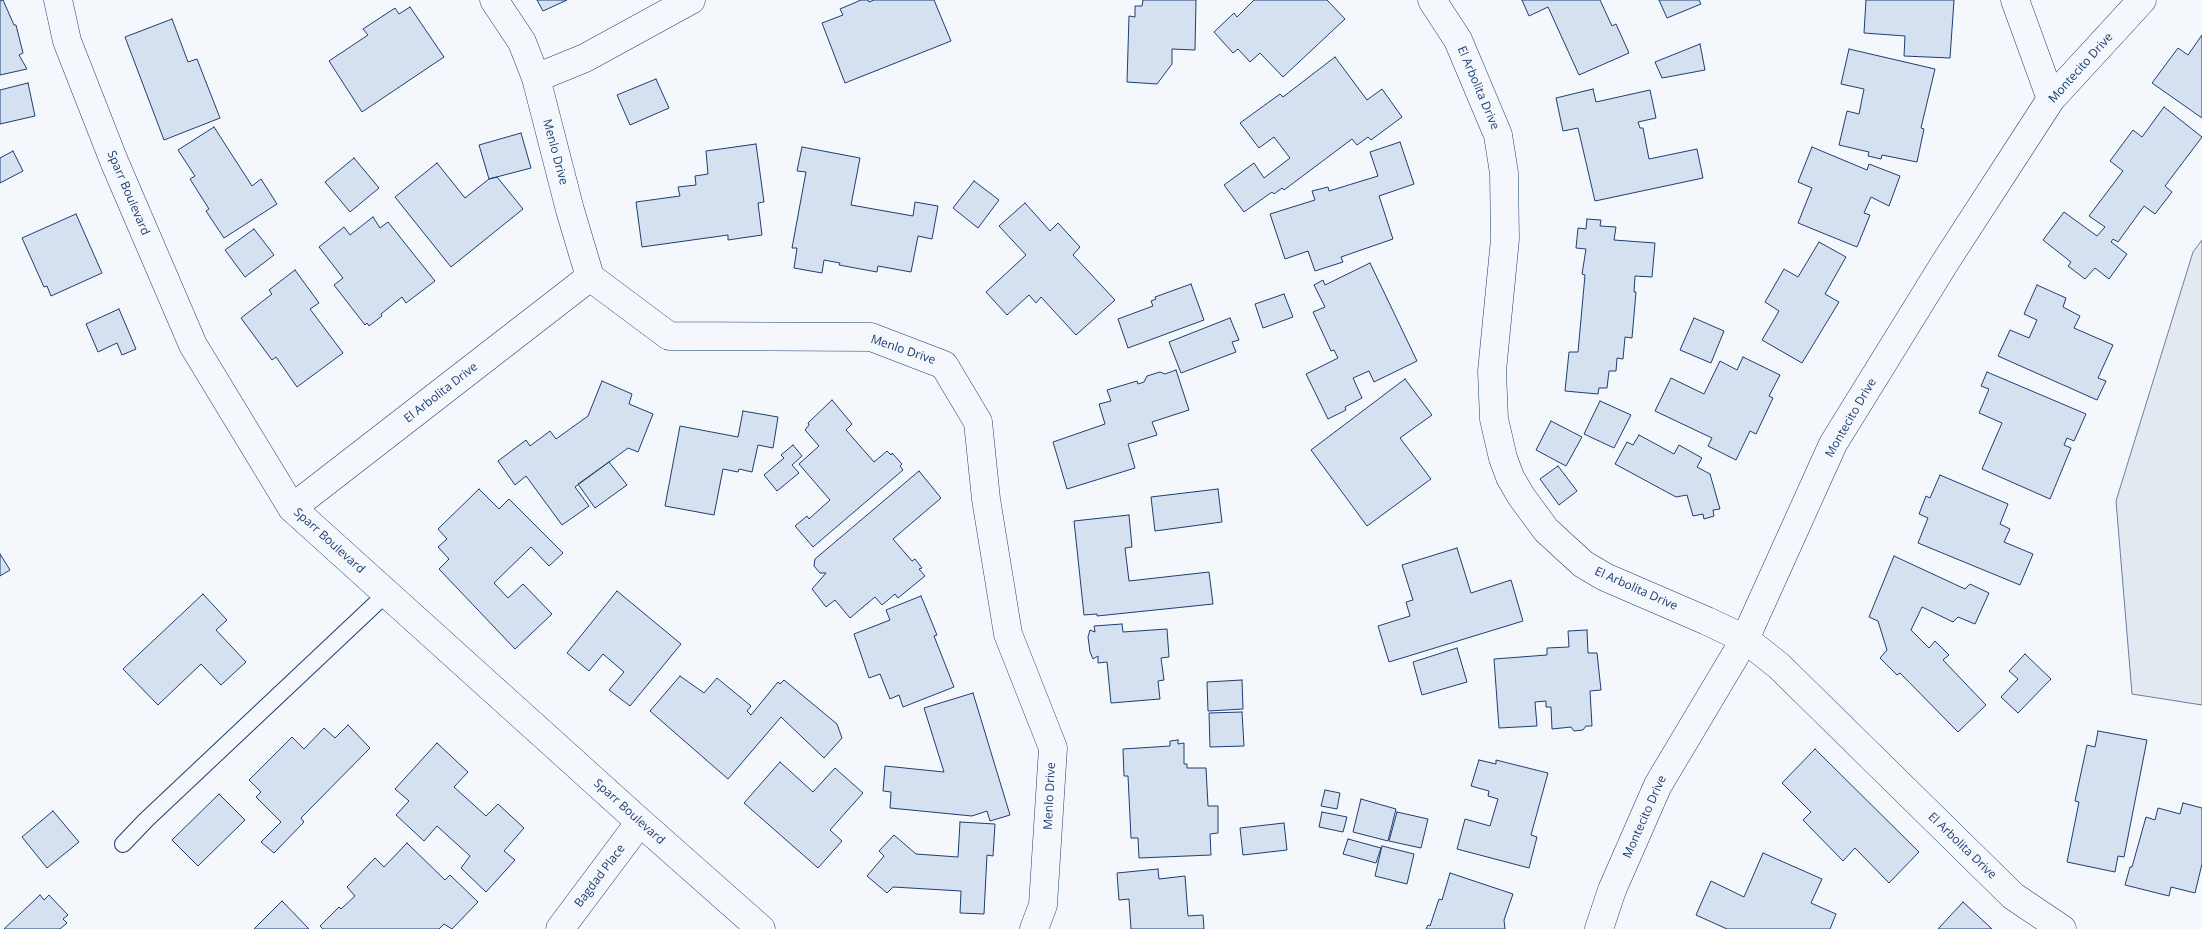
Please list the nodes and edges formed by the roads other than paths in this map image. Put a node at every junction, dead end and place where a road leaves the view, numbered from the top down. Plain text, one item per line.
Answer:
1 (58, 0) edge
2 (494, 0) edge
3 (691, 0) edge
4 (1432, 0) edge
5 (2015, 0) edge
6 (2142, 0) edge
7 (536, 78) junction
8 (2051, 99) junction
9 (590, 277) junction
10 (292, 508) junction
11 (387, 593) junction
12 (1745, 639) junction
13 (640, 822) junction
14 (123, 844) dead end
15 (560, 929) edge
16 (761, 929) edge
17 (1034, 929) edge
18 (1599, 929) edge
19 (2062, 929) edge

1 - 10 street, Sparr Boulevard
2 - 7 street, Menlo Drive
3 - 7 street
4 - 12 street, El Arbolita Drive
5 - 8 street
6 - 8 street, Montecito Drive
7 - 9 street, Menlo Drive
8 - 12 street, Montecito Drive
9 - 10 street, El Arbolita Drive
9 - 17 street, Menlo Drive
10 - 11 street, Sparr Boulevard
11 - 13 street, Sparr Boulevard
11 - 14 lane
12 - 18 street, Montecito Drive
12 - 19 street, El Arbolita Drive
13 - 15 street, Bagdad Place
13 - 16 street, Sparr Boulevard

